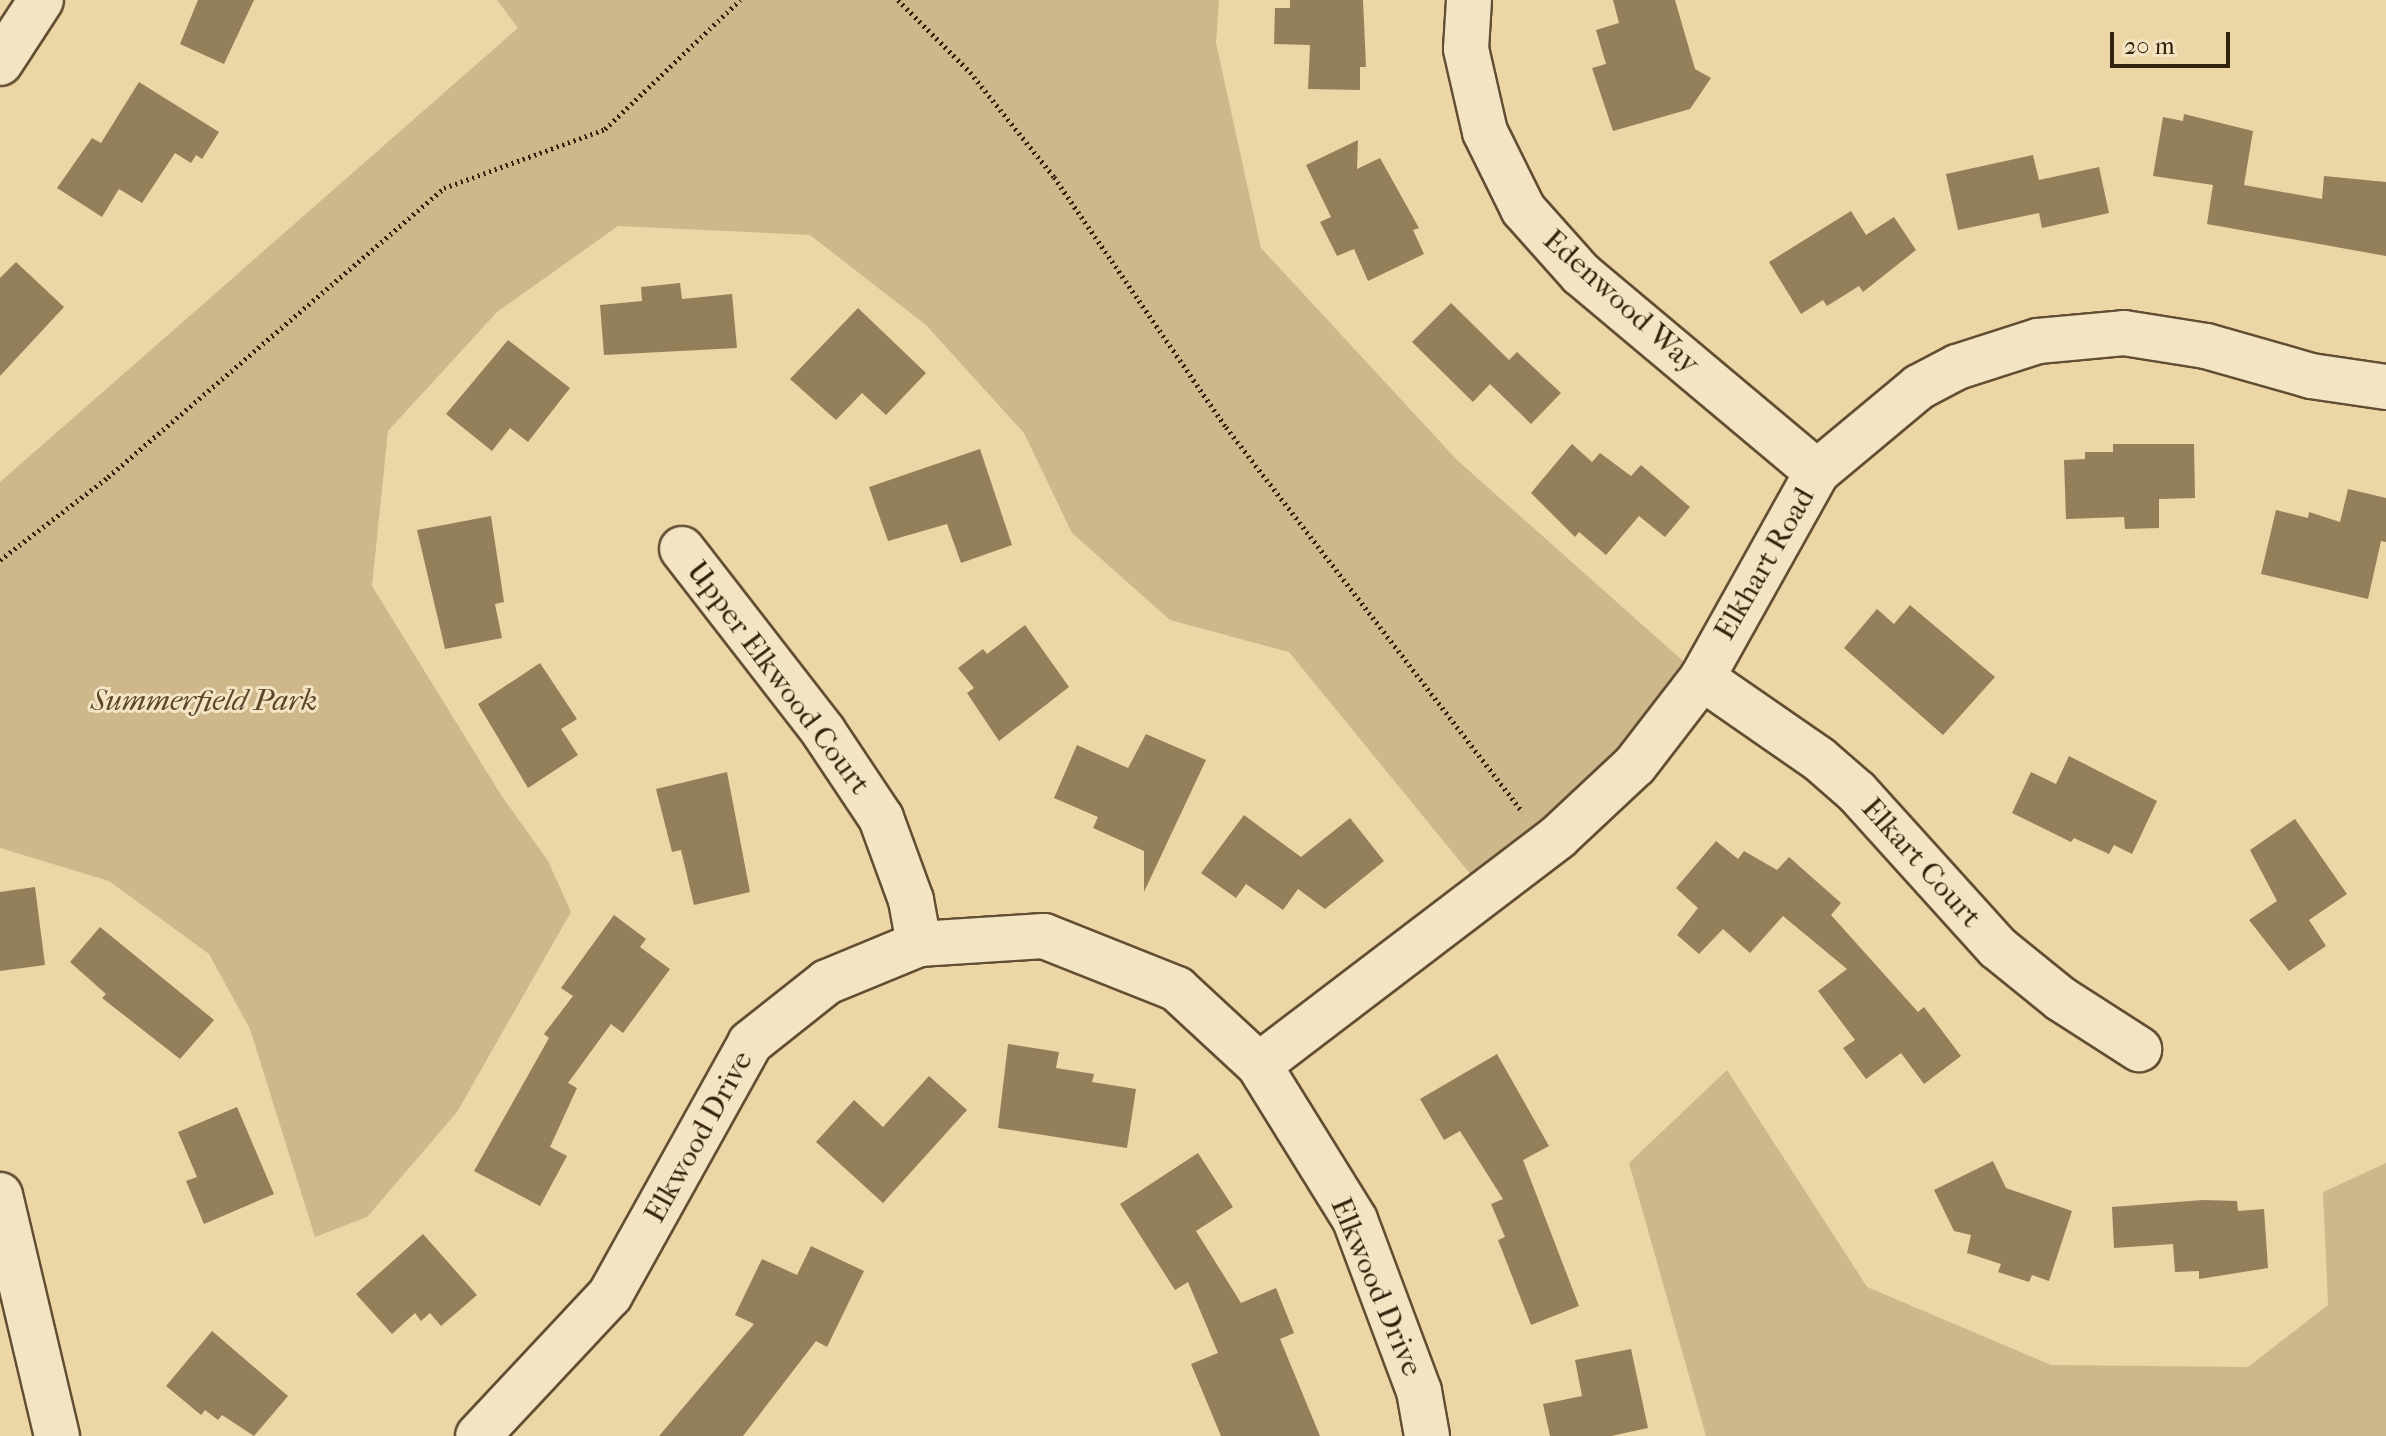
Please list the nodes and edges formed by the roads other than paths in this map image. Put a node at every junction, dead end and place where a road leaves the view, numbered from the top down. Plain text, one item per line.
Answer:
1 (41, 0) edge
2 (1469, 0) edge
3 (0, 63) edge
4 (2386, 387) edge
5 (1817, 472) junction
6 (682, 549) dead end
7 (1702, 678) junction
8 (919, 944) junction
9 (2139, 1049) dead end
10 (1259, 1065) junction
11 (0, 1195) edge
12 (57, 1436) edge
13 (478, 1436) edge
14 (1427, 1436) edge

1 - 3 street
2 - 5 street, Edenwood Way
4 - 5 street, Elkhart Road
5 - 7 street, Elkhart Road
6 - 8 street, Upper Elkwood Court
7 - 9 street, Elkart Court
7 - 10 street, Elkhart Road
8 - 10 street, Elkwood Drive
8 - 13 street, Elkwood Drive
10 - 14 street, Elkwood Drive
11 - 12 street

